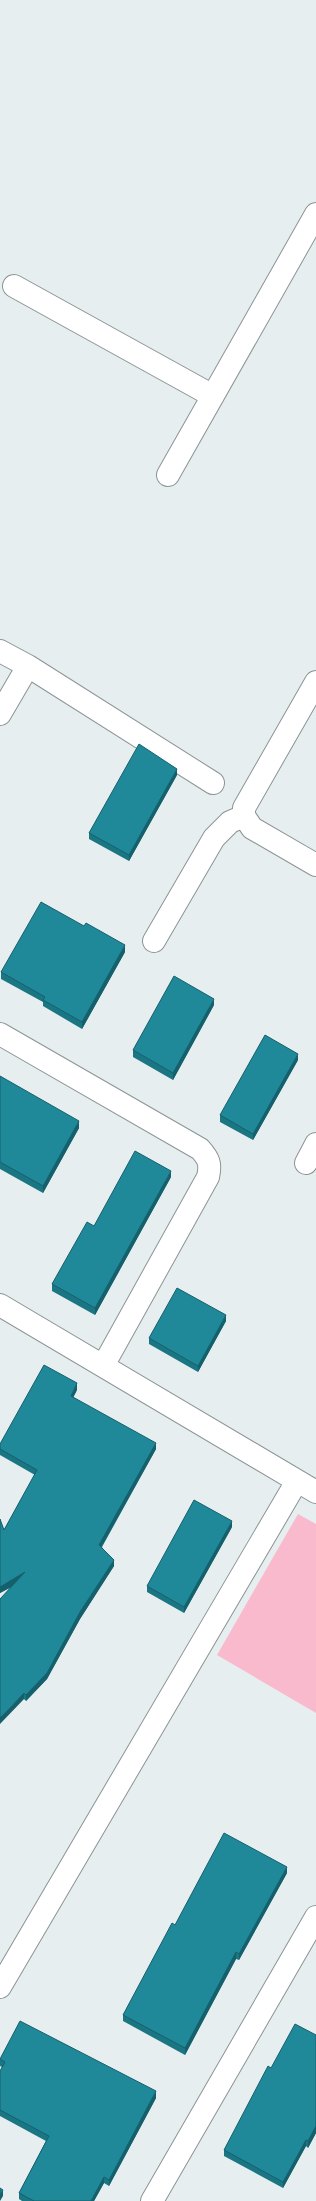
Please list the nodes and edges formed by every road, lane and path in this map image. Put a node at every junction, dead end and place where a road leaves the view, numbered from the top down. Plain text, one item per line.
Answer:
1 (316, 214) edge
2 (14, 286) dead end
3 (213, 396) junction
4 (168, 475) dead end
5 (0, 651) edge
6 (28, 666) junction
7 (316, 682) edge
8 (0, 714) edge
9 (213, 783) dead end
10 (244, 816) junction
11 (316, 865) edge
12 (154, 941) dead end
13 (0, 1034) edge
14 (316, 1144) edge
15 (307, 1163) edge
16 (0, 1305) edge
17 (103, 1366) junction
18 (297, 1481) junction
19 (316, 1492) edge
20 (316, 1917) edge
21 (0, 1987) edge
22 (152, 2201) edge

1 - 3 street
2 - 3 street
3 - 4 street
5 - 6 street
6 - 8 street
6 - 9 street
7 - 10 street
10 - 11 street
10 - 12 street
13 - 17 street
14 - 15 street
16 - 17 street
17 - 18 street
18 - 19 street
18 - 21 street
20 - 22 street

